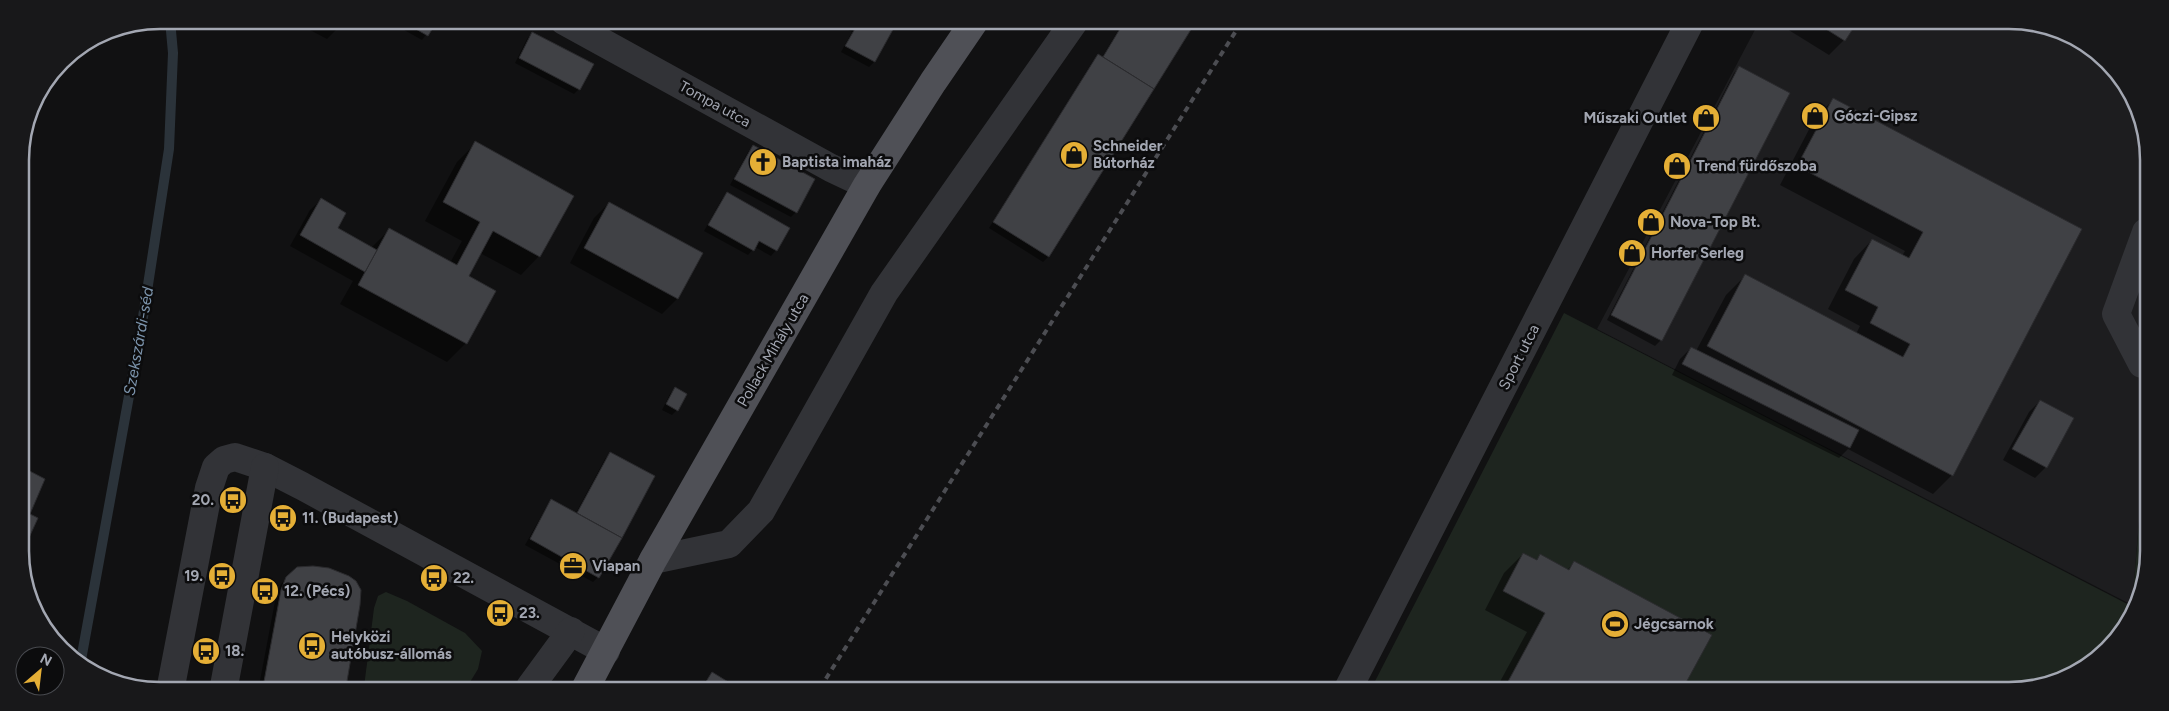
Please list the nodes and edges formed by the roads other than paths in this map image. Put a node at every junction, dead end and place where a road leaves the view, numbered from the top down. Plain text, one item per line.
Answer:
1 (579, 29) edge
2 (969, 29) edge
3 (1069, 29) edge
4 (1686, 29) edge
5 (867, 185) junction
6 (2140, 248) edge
7 (2140, 360) edge
8 (265, 467) junction
9 (653, 560) junction
10 (570, 631) junction
11 (606, 651) junction
12 (172, 682) edge
13 (225, 682) edge
14 (534, 682) edge
15 (589, 682) edge
16 (1352, 682) edge

1 - 5 street, Tompa utca
2 - 5 main road, Pollack Mihály utca
3 - 9 street
4 - 16 street, Sport utca
5 - 9 main road, Pollack Mihály utca
6 - 7 street
8 - 10 street
8 - 12 street
8 - 13 street
9 - 11 main road, Pollack Mihály utca
10 - 11 street
10 - 14 street
11 - 15 main road, Pollack Mihály utca

